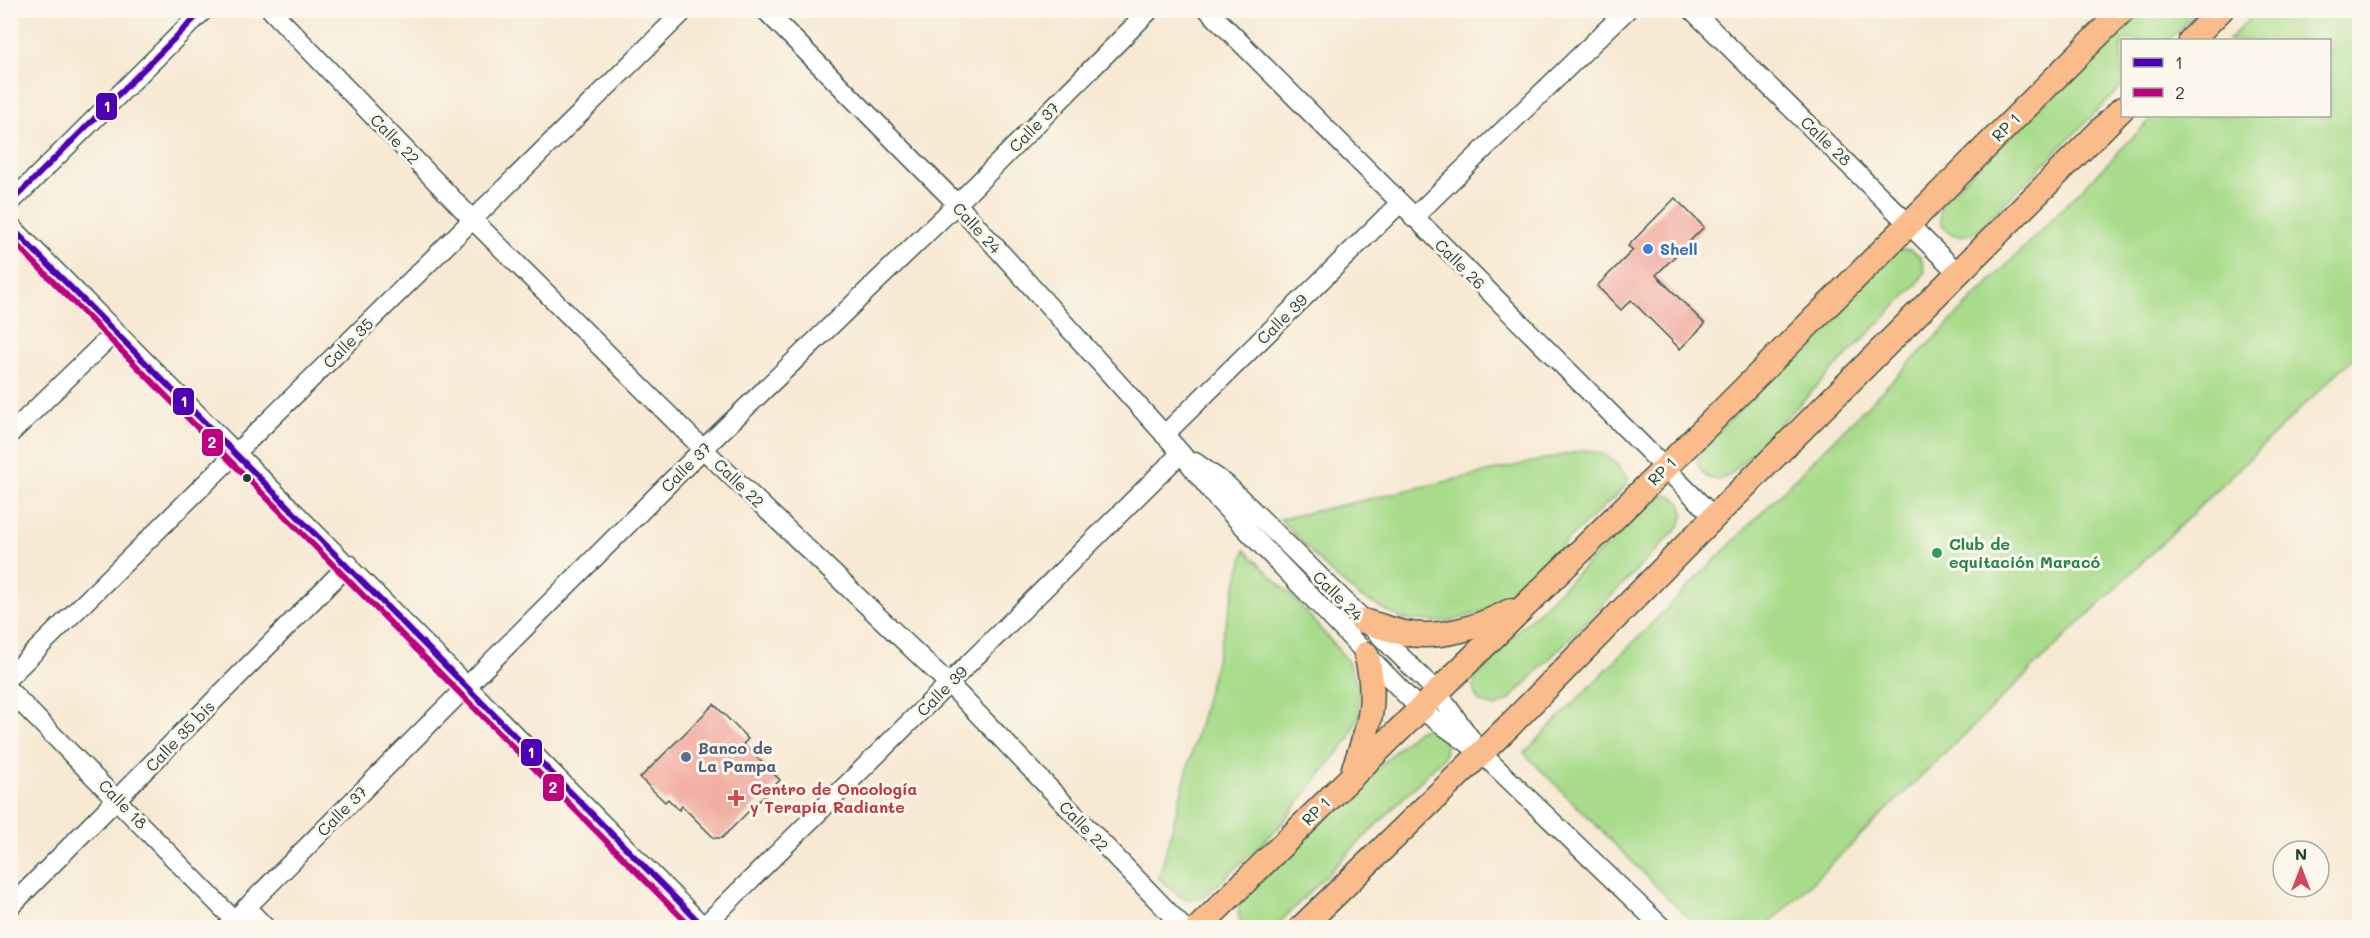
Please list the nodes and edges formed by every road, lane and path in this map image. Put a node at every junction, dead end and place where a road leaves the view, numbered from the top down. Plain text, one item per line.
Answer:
1 (204, 10) edge
2 (271, 10) edge
3 (685, 10) edge
4 (765, 10) edge
5 (1150, 10) edge
6 (1208, 10) edge
7 (1627, 10) edge
8 (1692, 10) edge
9 (2123, 10) edge
10 (2221, 10) edge
11 (2192, 39) edge
12 (2121, 110) edge
13 (10, 203) edge
14 (957, 204) junction
15 (1399, 204) junction
16 (1413, 218) junction
17 (473, 220) junction
18 (1909, 224) junction
19 (10, 225) edge
20 (1958, 273) junction
21 (116, 331) junction
22 (10, 434) edge
23 (1164, 435) junction
24 (703, 449) junction
25 (237, 452) junction
26 (1181, 453) junction
27 (1665, 468) junction
28 (1714, 517) junction
29 (349, 564) junction
30 (1530, 599) junction
31 (1363, 621) junction
32 (1366, 654) junction
33 (10, 676) edge
34 (949, 684) junction
35 (466, 687) junction
36 (10, 691) edge
37 (1437, 692) junction
38 (1420, 709) junction
39 (1480, 752) junction
40 (1351, 777) junction
41 (118, 799) junction
42 (10, 907) edge
43 (235, 918) edge
44 (266, 927) edge
45 (704, 927) edge
46 (1184, 927) edge
47 (1198, 927) edge
48 (1300, 927) edge
49 (1663, 927) edge

1 - 13 street
2 - 17 street, Calle 22
3 - 17 street, Calle 35
4 - 14 street, Calle 24
5 - 14 street, Calle 37
6 - 15 street, Calle 26
7 - 16 street
8 - 18 street, Calle 28
9 - 18 main road, RP 1
10 - 11 main road
12 - 20 main road
14 - 23 street, Calle 24
14 - 24 street, Calle 37
15 - 16 street, Calle 26
15 - 23 street, Calle 39
16 - 27 street, Calle 26
17 - 24 street, Calle 22
17 - 25 street, Calle 35
18 - 20 street, Calle 28
18 - 27 main road, RP 1
19 - 21 street
20 - 28 main road
21 - 22 street
21 - 25 street
23 - 26 street, Calle 24
24 - 34 street, Calle 22
24 - 35 street, Calle 37
25 - 29 street
25 - 33 street, Calle 35
26 - 31 street, Calle 24
26 - 32 street, Calle 24
26 - 34 street, Calle 39
27 - 28 street, Calle 26
27 - 30 main road, RP 1
28 - 39 main road
29 - 35 street
29 - 41 street, Calle 35 bis
30 - 31 main road
30 - 37 main road, RP 1
31 - 37 street, Calle 24
32 - 38 street, Calle 24
32 - 40 main road
34 - 45 street, Calle 39
34 - 46 street, Calle 22
35 - 43 street, Calle 37
35 - 45 street
36 - 41 street, Calle 18
37 - 38 main road, RP 1
37 - 39 street, Calle 24
38 - 39 street, Calle 24
38 - 40 main road, RP 1
39 - 48 main road
39 - 49 street, Calle 24
40 - 47 main road, RP 1
41 - 42 street, Calle 35 bis
41 - 43 street, Calle 18
43 - 44 street, Calle 18

